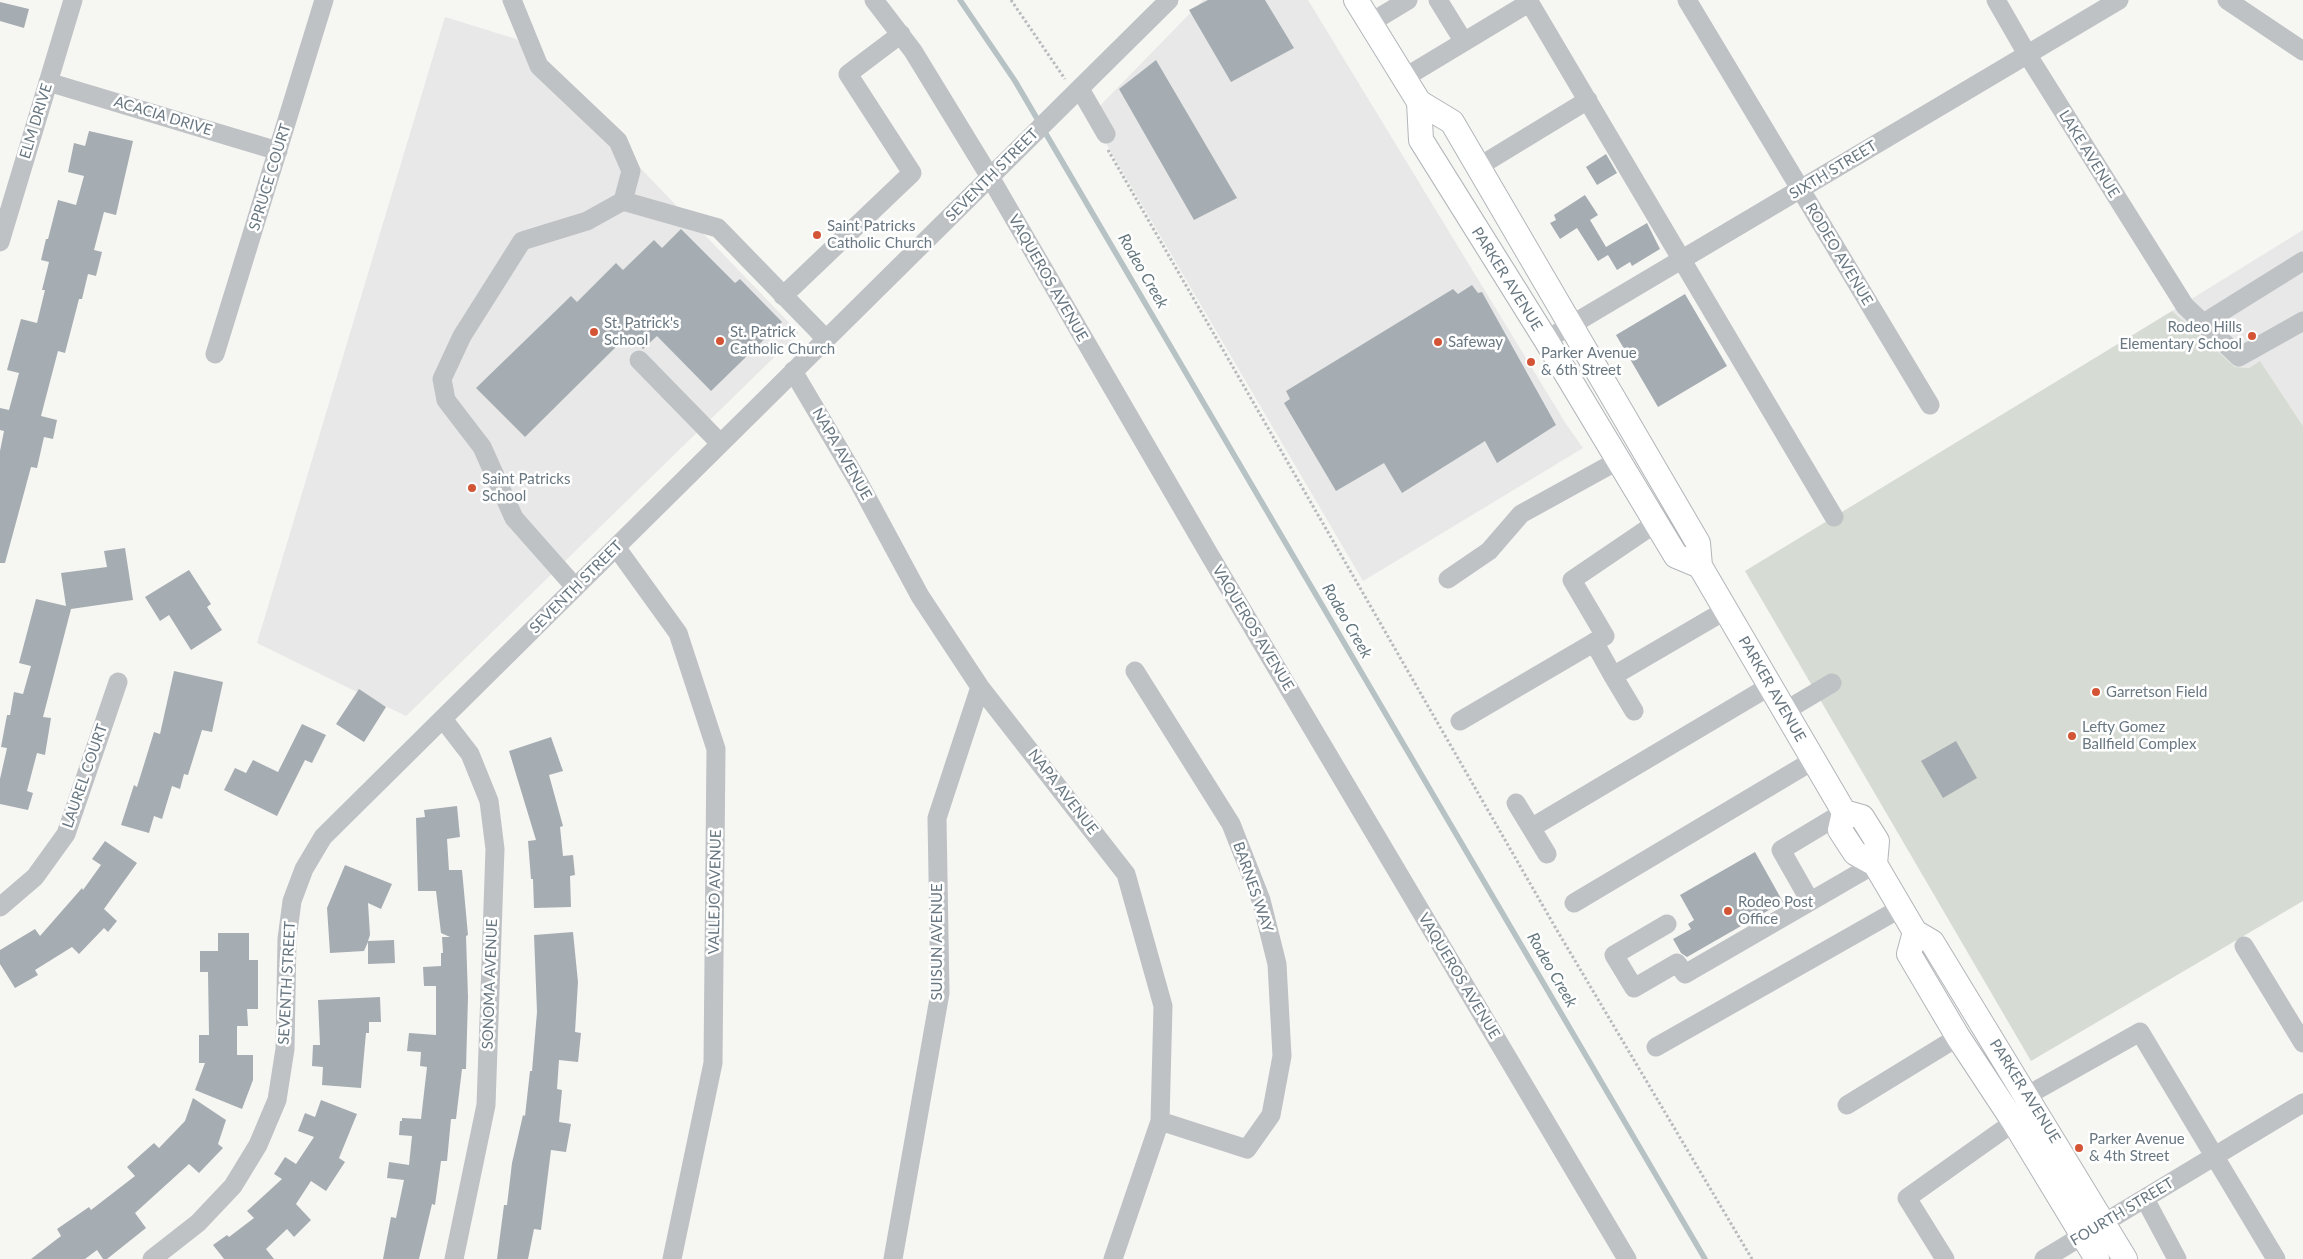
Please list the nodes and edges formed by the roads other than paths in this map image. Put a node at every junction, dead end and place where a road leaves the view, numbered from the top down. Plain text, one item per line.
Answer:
1 (73, 0) edge
2 (324, 0) edge
3 (512, 0) edge
4 (874, 0) edge
5 (1169, 0) edge
6 (1356, 0) edge
7 (1408, 0) edge
8 (1438, 0) edge
9 (1687, 0) edge
10 (1996, 0) edge
11 (2119, 0) edge
12 (2227, 0) edge
13 (1529, 1) edge
14 (1370, 23) junction
15 (901, 34) junction
16 (1464, 42) junction
17 (2303, 50) edge
18 (2027, 54) junction
19 (1404, 78) junction
20 (48, 82) junction
21 (1073, 96) junction
22 (1588, 100) junction
23 (1419, 102) junction
24 (1106, 140) road end
25 (278, 151) junction
26 (1478, 167) junction
27 (990, 178) junction
28 (1800, 189) junction
29 (623, 201) junction
30 (0, 242) edge
31 (1682, 259) junction
32 (2303, 261) edge
33 (783, 296) junction
34 (2303, 321) edge
35 (2202, 324) junction
36 (1571, 325) junction
37 (826, 339) junction
38 (1546, 340) junction
39 (215, 354) dead end
40 (639, 360) dead end
41 (793, 372) junction
42 (1930, 406) dead end
43 (720, 444) junction
44 (1619, 460) junction
45 (1834, 517) dead end
46 (1656, 523) junction
47 (616, 547) junction
48 (1700, 566) junction
49 (1448, 579) dead end
50 (575, 588) junction
51 (1726, 610) junction
52 (1594, 642) junction
53 (1135, 671) dead end
54 (1613, 676) junction
55 (118, 682) dead end
56 (1832, 683) dead end
57 (1770, 686) junction
58 (980, 687) junction
59 (1634, 711) dead end
60 (1785, 711) junction
61 (443, 719) junction
62 (1460, 721) dead end
63 (1814, 760) junction
64 (1516, 804) dead end
65 (1844, 812) junction
66 (1531, 828) junction
67 (1547, 854) dead end
68 (1875, 864) junction
69 (1810, 901) junction
70 (1574, 903) dead end
71 (0, 907) edge
72 (1901, 908) junction
73 (1667, 924) dead end
74 (1915, 932) junction
75 (2244, 946) dead end
76 (1958, 1037) junction
77 (2303, 1042) edge
78 (1656, 1047) dead end
79 (2028, 1096) junction
80 (2303, 1104) edge
81 (1847, 1105) dead end
82 (1160, 1121) junction
83 (2014, 1122) junction
84 (2215, 1157) junction
85 (2145, 1199) junction
86 (2104, 1223) junction
87 (2083, 1236) junction
88 (152, 1259) edge
89 (454, 1259) edge
90 (672, 1259) edge
91 (893, 1259) edge
92 (1113, 1259) edge
93 (1627, 1259) edge
94 (1945, 1259) edge
95 (2044, 1259) edge
96 (2097, 1259) edge
97 (2125, 1259) edge
98 (2177, 1259) edge
99 (2276, 1259) edge

1 - 20 street, ELM DRIVE
2 - 25 street, SPRUCE COURT
3 - 29 street
4 - 15 street, VAQUEROS AVENUE
5 - 21 street, SEVENTH STREET
6 - 14 main road, PARKER AVENUE
7 - 14 street
8 - 16 street
9 - 28 street, RODEO AVENUE
10 - 18 street, LAKE AVENUE
11 - 18 street, SIXTH STREET
12 - 17 street
13 - 16 street
13 - 22 street
14 - 19 main road, PARKER AVENUE
15 - 27 street, VAQUEROS AVENUE
15 - 33 street
16 - 19 street
18 - 28 street, SIXTH STREET
18 - 35 street, LAKE AVENUE
19 - 23 main road, PARKER AVENUE
20 - 25 street, ACACIA DRIVE
20 - 30 street, ELM DRIVE
21 - 24 street
21 - 27 street, SEVENTH STREET
22 - 26 street
22 - 31 street
23 - 26 main road, PARKER AVENUE
23 - 38 main road, PARKER AVENUE
25 - 39 street, SPRUCE COURT
26 - 36 main road, PARKER AVENUE
27 - 37 street, SEVENTH STREET
27 - 93 street, VAQUEROS AVENUE
28 - 31 street, SIXTH STREET
28 - 42 street, RODEO AVENUE
29 - 33 street
29 - 50 street
31 - 36 street, SIXTH STREET
31 - 45 street
32 - 35 street
33 - 37 street
34 - 35 street, LAKE AVENUE
36 - 38 street, SIXTH STREET
36 - 48 main road, PARKER AVENUE
37 - 41 street, SEVENTH STREET
38 - 44 main road, PARKER AVENUE
40 - 43 street
41 - 43 street, SEVENTH STREET
41 - 58 street, NAPA AVENUE
43 - 47 street, SEVENTH STREET
44 - 46 main road, PARKER AVENUE
44 - 49 street
46 - 48 main road, PARKER AVENUE
46 - 52 street
47 - 50 street, SEVENTH STREET
47 - 90 street, VALLEJO AVENUE
48 - 51 main road, PARKER AVENUE
50 - 61 street, SEVENTH STREET
51 - 54 street
51 - 57 main road, PARKER AVENUE
52 - 54 street
52 - 62 street
53 - 82 street, BARNES WAY
54 - 59 street
55 - 71 street, LAUREL COURT
56 - 60 street
57 - 60 main road, PARKER AVENUE
57 - 66 street
58 - 82 street, NAPA AVENUE
58 - 91 street, SUISUN AVENUE
60 - 63 main road, PARKER AVENUE
61 - 88 street, SEVENTH STREET
61 - 89 street, SONOMA AVENUE
63 - 65 main road, PARKER AVENUE
63 - 70 street
64 - 66 street
65 - 68 main road
65 - 69 street
66 - 67 street
68 - 69 street
68 - 72 main road, PARKER AVENUE
69 - 73 street
72 - 74 main road, PARKER AVENUE
72 - 78 street
74 - 76 main road, PARKER AVENUE
74 - 79 main road, PARKER AVENUE
75 - 77 street
76 - 81 street
76 - 83 main road, PARKER AVENUE
79 - 84 street
79 - 86 main road, PARKER AVENUE
80 - 84 street, FOURTH STREET
82 - 92 street, NAPA AVENUE
83 - 87 main road, PARKER AVENUE
83 - 94 street
84 - 85 street, FOURTH STREET
84 - 99 street
85 - 86 street, FOURTH STREET
85 - 98 street
86 - 87 street, FOURTH STREET
86 - 97 main road, PARKER AVENUE
87 - 95 street, FOURTH STREET
87 - 96 main road, PARKER AVENUE

